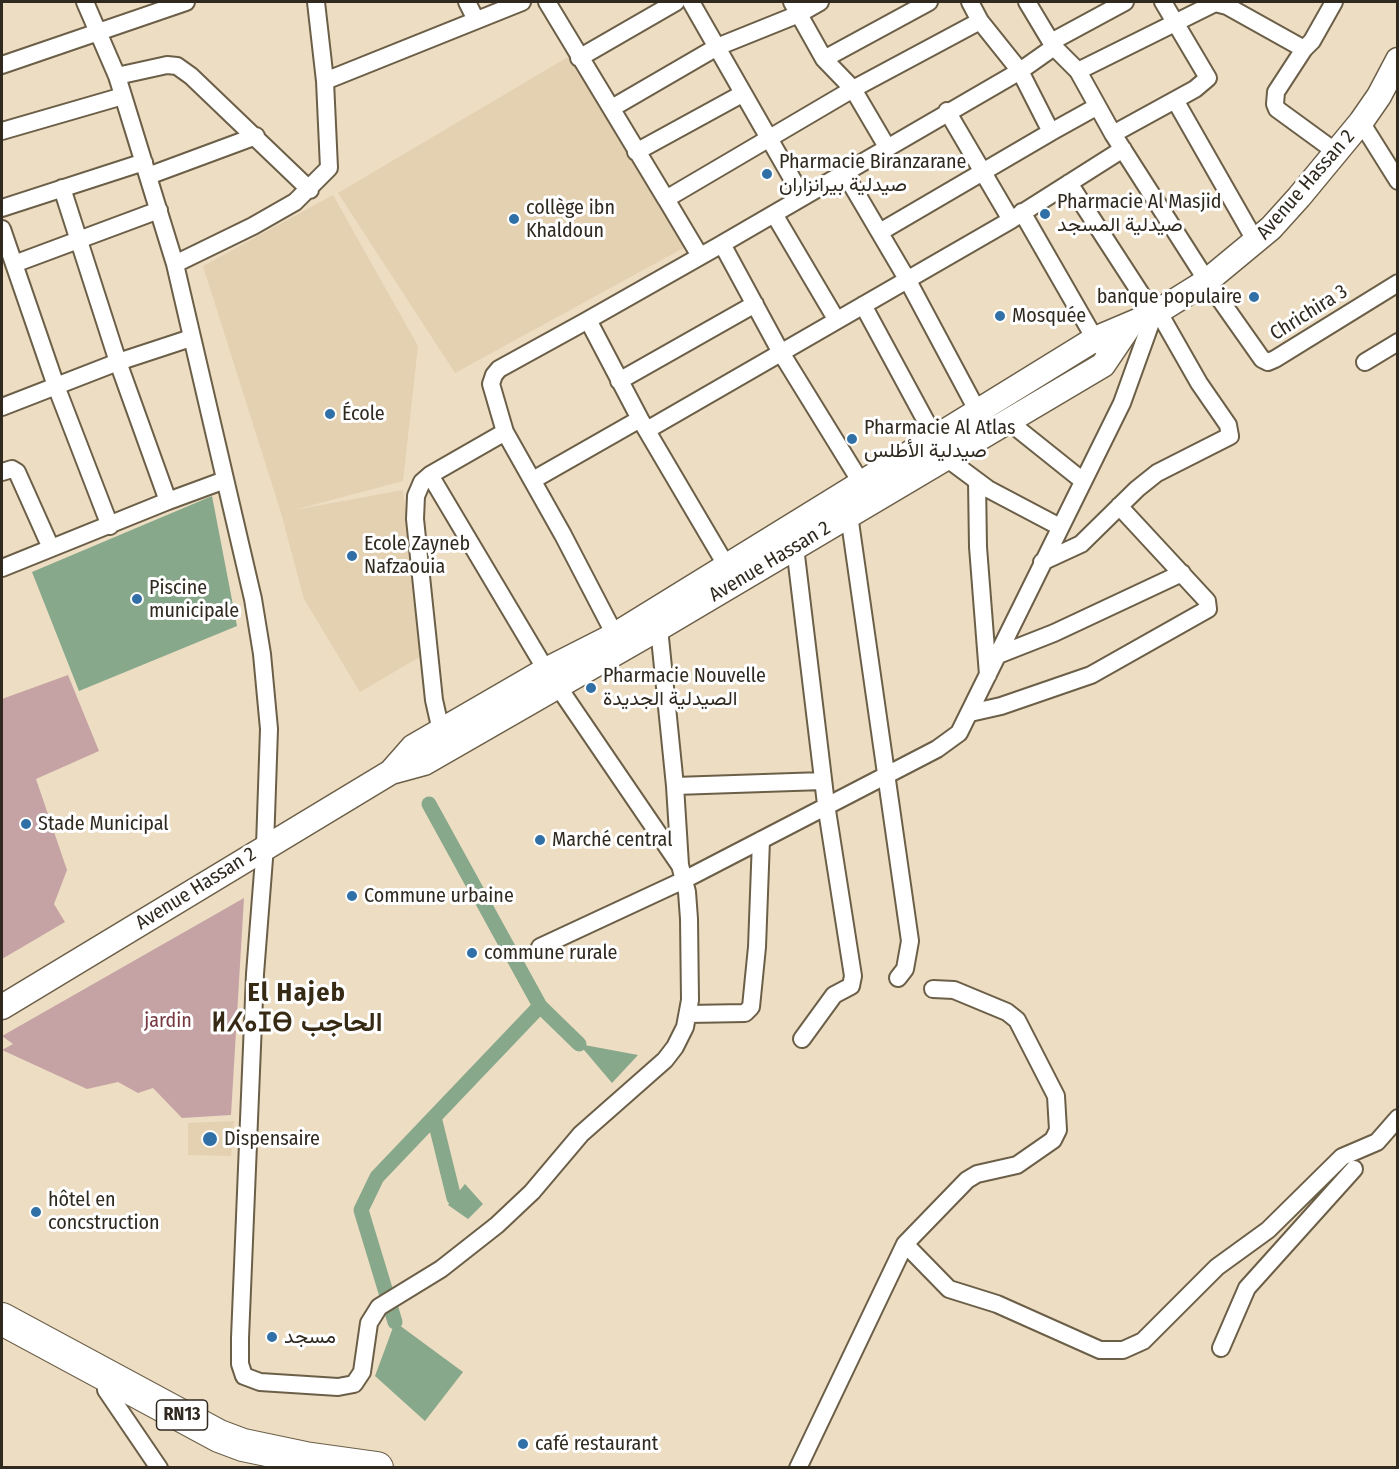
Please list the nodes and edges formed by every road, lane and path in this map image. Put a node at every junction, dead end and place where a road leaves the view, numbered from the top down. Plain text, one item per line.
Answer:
1 (85, 2) edge
2 (186, 2) edge
3 (316, 2) edge
4 (467, 2) edge
5 (522, 2) edge
6 (547, 2) edge
7 (676, 2) edge
8 (691, 2) edge
9 (820, 2) edge
10 (929, 2) edge
11 (970, 2) edge
12 (1027, 2) edge
13 (1125, 2) edge
14 (1163, 2) edge
15 (1334, 2) edge
16 (795, 8) edge
17 (476, 20) junction
18 (980, 21) junction
19 (1177, 22) junction
20 (98, 33) junction
21 (1053, 45) junction
22 (717, 47) junction
23 (1304, 49) junction
24 (579, 57) junction
25 (824, 59) junction
26 (1398, 60) edge
27 (2, 65) edge
28 (1020, 71) junction
29 (1078, 71) junction
30 (117, 76) junction
31 (325, 81) junction
32 (853, 89) junction
33 (742, 94) junction
34 (123, 96) junction
35 (1174, 100) junction
36 (1096, 107) junction
37 (612, 108) junction
38 (947, 111) junction
39 (1361, 122) junction
40 (2, 131) edge
41 (1051, 132) junction
42 (1113, 134) junction
43 (256, 136) junction
44 (769, 138) junction
45 (887, 147) junction
46 (1123, 149) junction
47 (636, 152) junction
48 (1336, 152) junction
49 (146, 169) junction
50 (984, 171) junction
51 (844, 172) junction
52 (1398, 181) edge
53 (1069, 183) junction
54 (62, 188) junction
55 (310, 190) junction
56 (802, 196) junction
57 (666, 199) junction
58 (2, 208) edge
59 (159, 210) junction
60 (774, 214) junction
61 (1017, 216) junction
62 (2, 229) edge
63 (880, 231) junction
64 (80, 240) junction
65 (1256, 242) junction
66 (722, 244) junction
67 (700, 256) junction
68 (175, 264) junction
69 (16, 269) junction
70 (2, 279) edge
71 (907, 279) junction
72 (1207, 281) junction
73 (1398, 283) edge
74 (755, 304) junction
75 (863, 305) junction
76 (1156, 313) junction
77 (836, 319) junction
78 (588, 320) junction
79 (191, 338) junction
80 (1398, 342) edge
81 (1102, 349) junction
82 (780, 351) junction
83 (1071, 354) junction
84 (118, 362) junction
85 (1365, 362) dead end
86 (1086, 375) junction
87 (619, 381) junction
88 (56, 386) junction
89 (2, 407) edge
90 (977, 410) junction
91 (1008, 421) junction
92 (644, 425) junction
93 (505, 432) junction
94 (940, 447) junction
95 (2, 472) edge
96 (430, 475) junction
97 (225, 480) junction
98 (533, 480) junction
99 (978, 482) junction
100 (1083, 482) junction
101 (862, 484) junction
102 (168, 501) junction
103 (1119, 506) junction
104 (849, 515) junction
105 (110, 526) junction
106 (1060, 527) junction
107 (795, 546) junction
108 (51, 548) junction
109 (1042, 562) junction
110 (726, 565) junction
111 (2, 568) edge
112 (1182, 573) junction
113 (659, 628) junction
114 (615, 635) junction
115 (998, 656) junction
116 (988, 675) junction
117 (551, 678) junction
118 (970, 713) junction
119 (441, 731) junction
120 (391, 772) junction
121 (888, 774) junction
122 (823, 781) junction
123 (675, 786) junction
124 (826, 804) junction
125 (760, 840) junction
126 (265, 846) junction
127 (682, 872) junction
128 (540, 947) dead end
129 (897, 978) dead end
130 (933, 989) dead end
131 (2, 1007) edge
132 (688, 1014) junction
133 (802, 1039) dead end
134 (1398, 1118) edge
135 (1354, 1169) dead end
136 (904, 1244) junction
137 (2, 1320) edge
138 (2, 1335) edge
139 (1221, 1348) dead end
140 (106, 1390) junction
141 (159, 1467) edge
142 (276, 1467) edge
143 (377, 1467) edge
144 (798, 1467) edge

1 - 20 street
2 - 20 street
3 - 31 street
4 - 17 street
5 - 17 street
6 - 24 street
7 - 24 street
8 - 22 street
9 - 16 street
10 - 25 street
11 - 18 street
12 - 21 street
13 - 21 street
14 - 19 street
15 - 23 street
16 - 22 street
16 - 25 street
17 - 31 street
18 - 28 street
18 - 32 street
19 - 23 street
19 - 29 street
19 - 35 street
20 - 27 street
20 - 30 street
21 - 28 street
21 - 29 street
22 - 33 street
22 - 37 street
23 - 48 street
24 - 37 street
25 - 32 street
26 - 39 main road, Avenue Hassan 2
28 - 38 street
28 - 41 street
29 - 36 street
30 - 34 street
30 - 43 street
31 - 55 street
32 - 44 street
32 - 45 street
33 - 44 street
33 - 47 street
34 - 40 street
34 - 49 street
35 - 42 street
35 - 65 street
36 - 41 street
36 - 42 street
37 - 47 street
38 - 45 street
38 - 50 street
39 - 48 main road, Avenue Hassan 2
39 - 52 street
41 - 50 street
42 - 46 street
43 - 49 street
43 - 55 street
44 - 56 street
44 - 57 street
45 - 51 street
46 - 53 street
46 - 72 street
47 - 57 street
48 - 65 main road, Avenue Hassan 2
49 - 54 street
49 - 59 street
50 - 61 street
50 - 63 street
51 - 56 street
51 - 63 street
53 - 61 street
53 - 76 street
54 - 58 street
54 - 64 street
55 - 68 street
56 - 60 street
57 - 67 street
59 - 64 street
59 - 68 street
60 - 66 street
60 - 77 street
61 - 71 street
61 - 81 street
62 - 69 street
63 - 71 street
64 - 69 street
64 - 84 street
65 - 72 main road, Avenue Hassan 2
66 - 67 street
66 - 74 street
67 - 78 street
68 - 79 street
69 - 70 street
69 - 88 street
71 - 75 street
71 - 90 street
72 - 73 street, Chrichira 3
72 - 76 main road, Avenue Hassan 2
74 - 82 street
74 - 87 street
75 - 77 street
75 - 94 street
76 - 81 main road, Avenue Hassan 2
76 - 100 street
76 - 103 street
77 - 82 street
78 - 87 street
78 - 93 street
79 - 84 street
79 - 97 street
80 - 85 street
81 - 83 main road, Avenue Hassan 2
81 - 86 main road, Avenue Hassan 2
82 - 92 street
82 - 101 street
83 - 86 main road
83 - 90 main road, Avenue Hassan 2
84 - 88 street
84 - 102 street
86 - 91 main road, Avenue Hassan 2
87 - 92 street
88 - 89 street
88 - 105 street
90 - 94 main road, Avenue Hassan 2
91 - 94 main road, Avenue Hassan 2
91 - 100 street
92 - 98 street
92 - 110 street
93 - 96 street
93 - 98 street
94 - 99 street
94 - 101 main road, Avenue Hassan 2
94 - 104 main road, Avenue Hassan 2
95 - 108 street
96 - 117 street
96 - 119 street
97 - 102 street
97 - 126 street
98 - 114 street
99 - 106 street
99 - 116 street
100 - 106 street
101 - 110 main road, Avenue Hassan 2
102 - 105 street
103 - 109 street
103 - 112 street
104 - 107 main road, Avenue Hassan 2
104 - 121 street
105 - 108 street
106 - 109 street
107 - 113 main road, Avenue Hassan 2
107 - 122 street
108 - 111 street
109 - 115 street
110 - 114 main road, Avenue Hassan 2
112 - 115 street
112 - 118 street
113 - 117 main road, Avenue Hassan 2
113 - 123 street
114 - 117 main road, Avenue Hassan 2
115 - 116 street
116 - 118 street
117 - 119 main road, Avenue Hassan 2
117 - 120 main road, Avenue Hassan 2
117 - 127 street
118 - 121 street
119 - 120 main road, Avenue Hassan 2
120 - 126 main road, Avenue Hassan 2
121 - 124 street
121 - 129 street
122 - 123 street
122 - 124 street
123 - 127 street
124 - 125 street
124 - 133 street
125 - 127 street
125 - 132 street
126 - 131 main road, Avenue Hassan 2
126 - 132 street
127 - 128 street
127 - 132 street
130 - 136 street
134 - 136 street
135 - 139 street
136 - 144 street
137 - 143 highway, RN13
138 - 140 highway, RN13
140 - 141 street
140 - 142 highway, RN13

